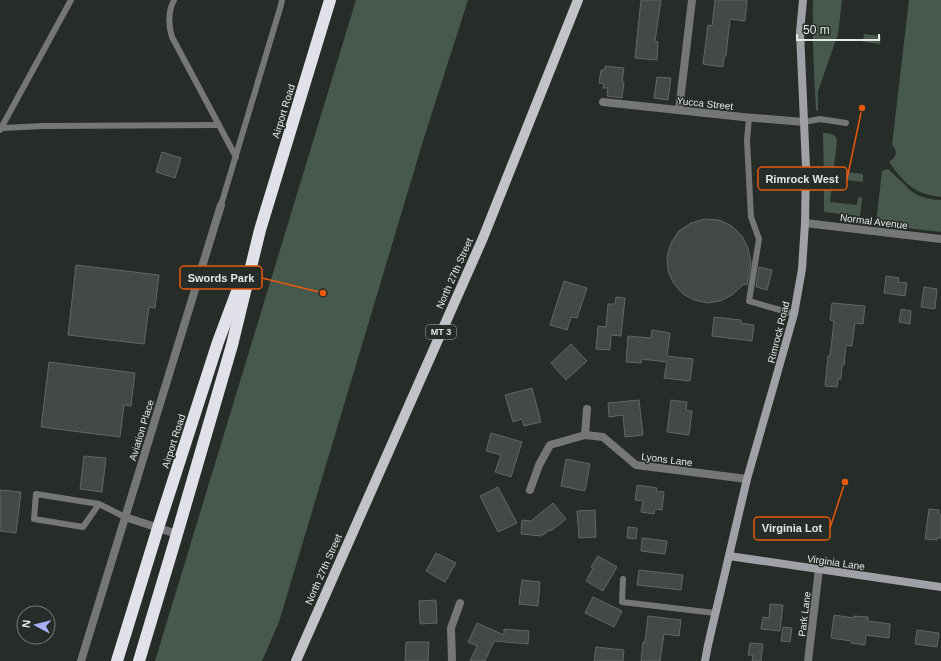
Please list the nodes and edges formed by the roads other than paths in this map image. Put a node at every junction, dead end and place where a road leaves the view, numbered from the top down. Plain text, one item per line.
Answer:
1 (72, 0) edge
2 (174, 0) edge
3 (282, 0) edge
4 (330, 0) edge
5 (578, 0) edge
6 (692, 0) edge
7 (803, 0) edge
8 (603, 102) dead end
9 (679, 110) junction
10 (749, 118) junction
11 (804, 122) junction
12 (846, 123) dead end
13 (219, 124) junction
14 (1, 129) edge
15 (236, 156) junction
16 (221, 205) joint
17 (805, 223) junction
18 (260, 230) junction
19 (941, 240) edge
20 (794, 314) junction
21 (587, 409) dead end
22 (585, 435) junction
23 (747, 478) junction
24 (530, 490) dead end
25 (99, 504) junction
26 (125, 517) junction
27 (158, 528) junction
28 (177, 534) junction
29 (729, 556) junction
30 (819, 569) junction
31 (623, 579) dead end
32 (941, 587) edge
33 (460, 603) dead end
34 (715, 613) junction
35 (81, 661) edge
36 (117, 661) edge
37 (139, 661) edge
38 (296, 661) edge
39 (452, 661) edge
40 (705, 661) edge
41 (808, 661) edge

1 - 14 lane
2 - 13 lane
3 - 15 lane
4 - 18 highway, Airport Road
5 - 38 main road, North 27th Street / MT 3
6 - 9 street
7 - 11 main road, Rimrock Road
8 - 9 street, Yucca Street
9 - 10 street, Yucca Street
10 - 11 street, Yucca Street
10 - 20 lane
11 - 12 lane
11 - 17 main road, Rimrock Road
13 - 14 lane
13 - 15 lane
15 - 16 lane
16 - 26 street, Aviation Place
17 - 19 street, Normal Avenue
17 - 20 main road, Rimrock Road
18 - 27 highway, Airport Road
18 - 28 highway, Airport Road
20 - 23 main road, Rimrock Road
21 - 22 street
22 - 23 street, Lyons Lane
22 - 24 street, Lyons Lane
23 - 29 main road, Rimrock Road
25 - 25 lane
25 - 26 lane
26 - 27 street
26 - 35 street, Aviation Place
27 - 28 street
27 - 36 highway, Airport Road
28 - 37 highway, Airport Road
29 - 30 main road, Virginia Lane
29 - 34 main road, Rimrock Road
30 - 32 main road, Virginia Lane
30 - 41 street, Park Lane
31 - 34 lane
33 - 39 street
34 - 40 main road, Rimrock Road

